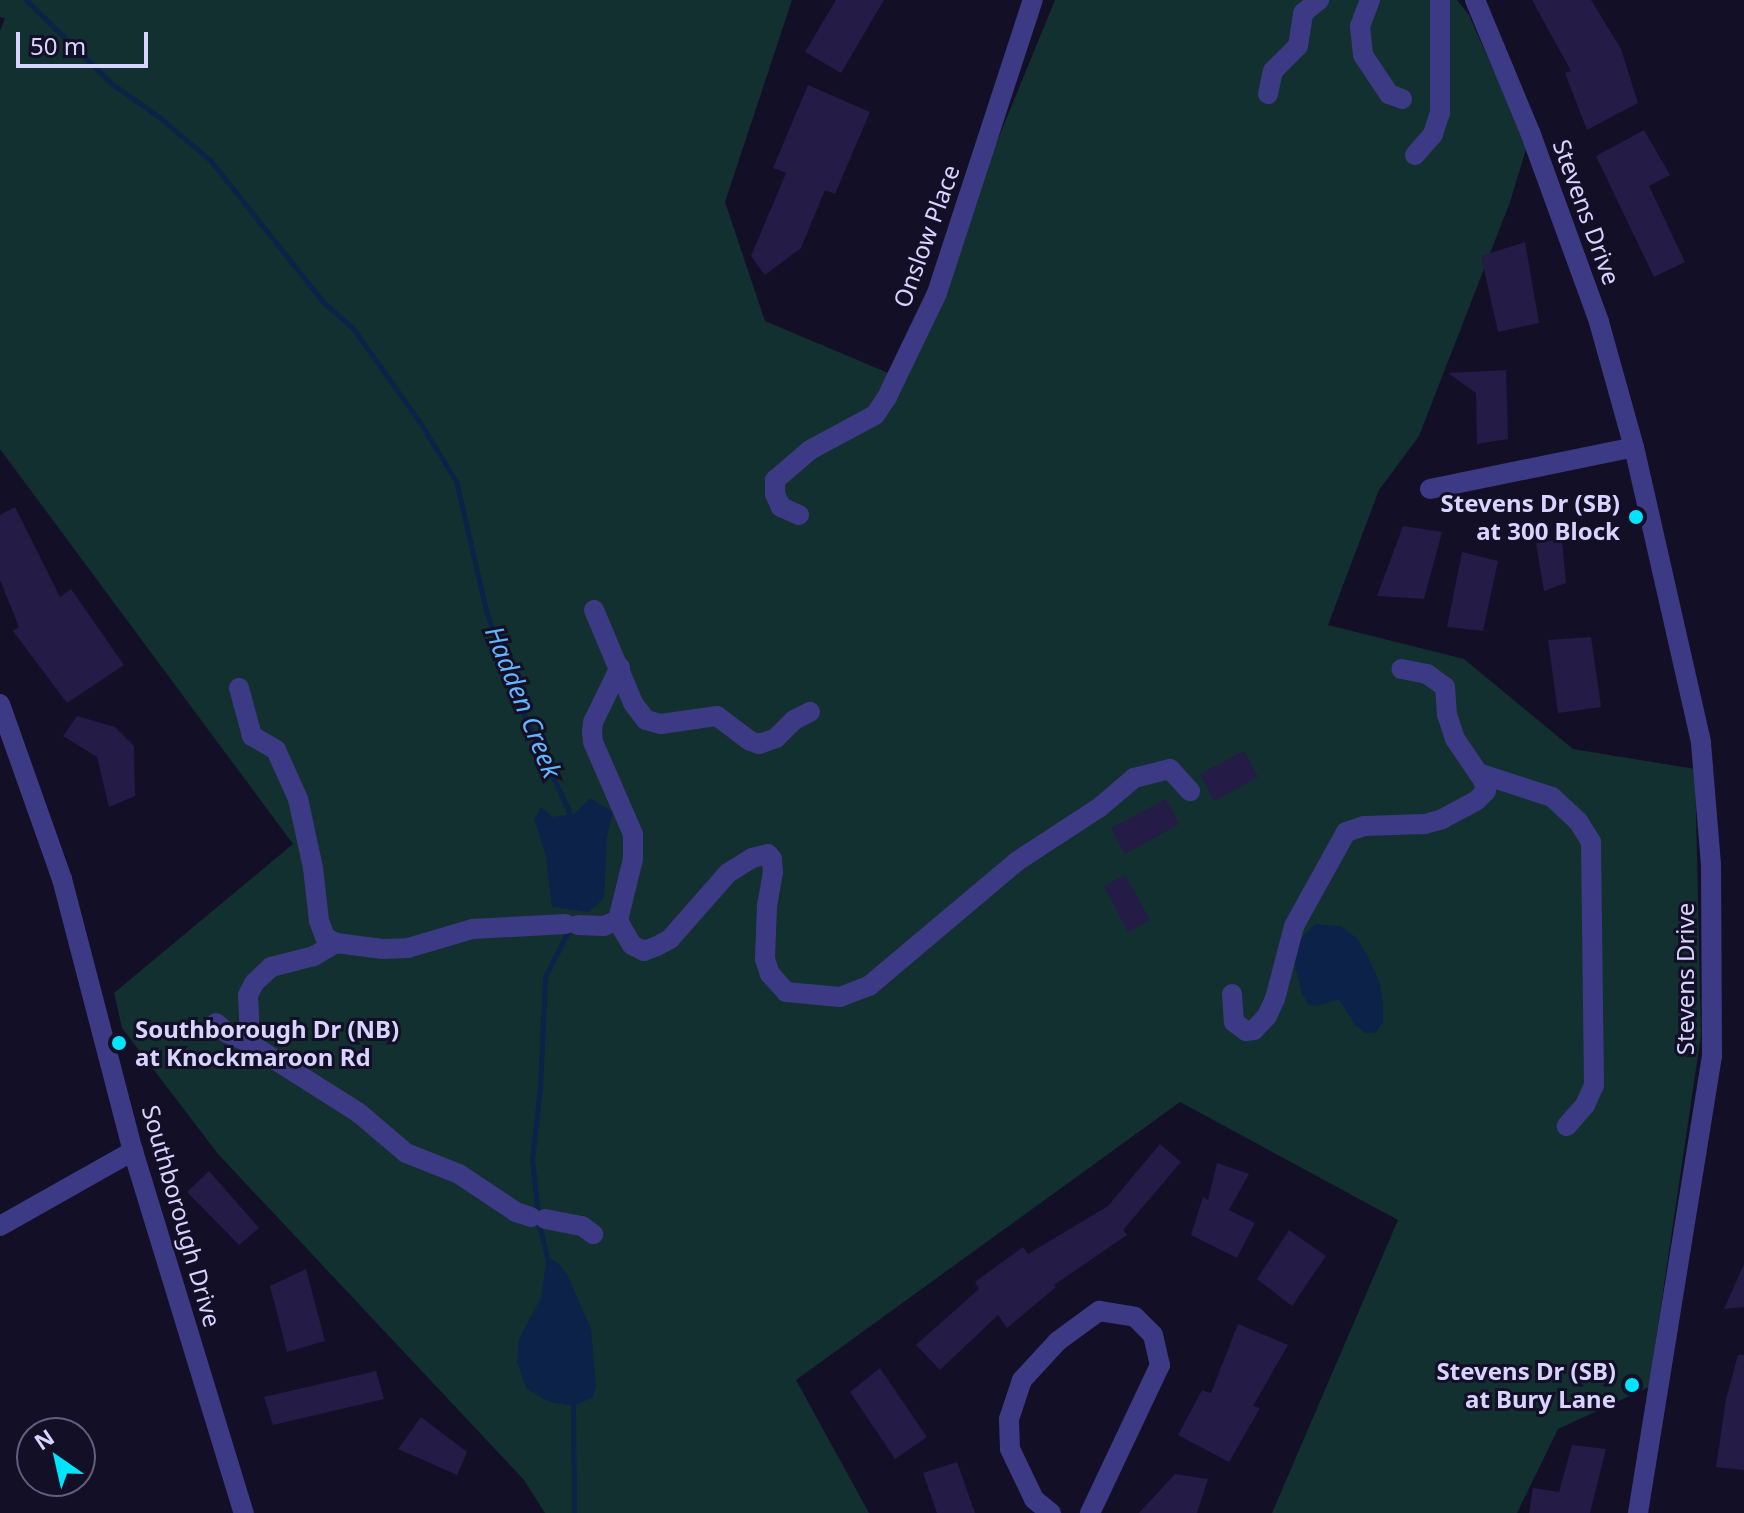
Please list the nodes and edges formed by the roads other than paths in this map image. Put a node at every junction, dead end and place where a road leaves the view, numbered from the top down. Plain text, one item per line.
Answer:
1 (1033, 0) edge
2 (1319, 0) edge
3 (1370, 0) edge
4 (1440, 0) edge
5 (1475, 0) edge
6 (1268, 94) dead end
7 (1402, 99) dead end
8 (1415, 155) dead end
9 (1634, 447) junction
10 (1430, 489) dead end
11 (799, 515) dead end
12 (594, 610) dead end
13 (620, 667) junction
14 (1401, 669) dead end
15 (239, 688) dead end
16 (0, 704) edge
17 (810, 712) dead end
18 (1478, 773) junction
19 (1190, 791) dead end
20 (618, 920) junction
21 (336, 943) junction
22 (1232, 994) dead end
23 (216, 1023) dead end
24 (253, 1044) junction
25 (1567, 1126) dead end
26 (133, 1151) junction
27 (0, 1226) edge
28 (593, 1234) dead end
29 (244, 1513) edge
30 (1051, 1513) edge
31 (1090, 1513) edge
32 (1638, 1513) edge

1 - 11 street, Onslow Place
2 - 6 street
3 - 7 street
4 - 8 street
5 - 9 street, Stevens Drive
9 - 10 street
9 - 32 street, Stevens Drive
12 - 13 street
13 - 17 street
13 - 20 street
14 - 18 street
15 - 21 street
16 - 26 street, Southborough Drive
18 - 22 street
18 - 25 street
19 - 20 street
20 - 21 street
21 - 24 street
23 - 24 street
24 - 28 street
26 - 27 street
26 - 29 street, Southborough Drive
30 - 31 street

